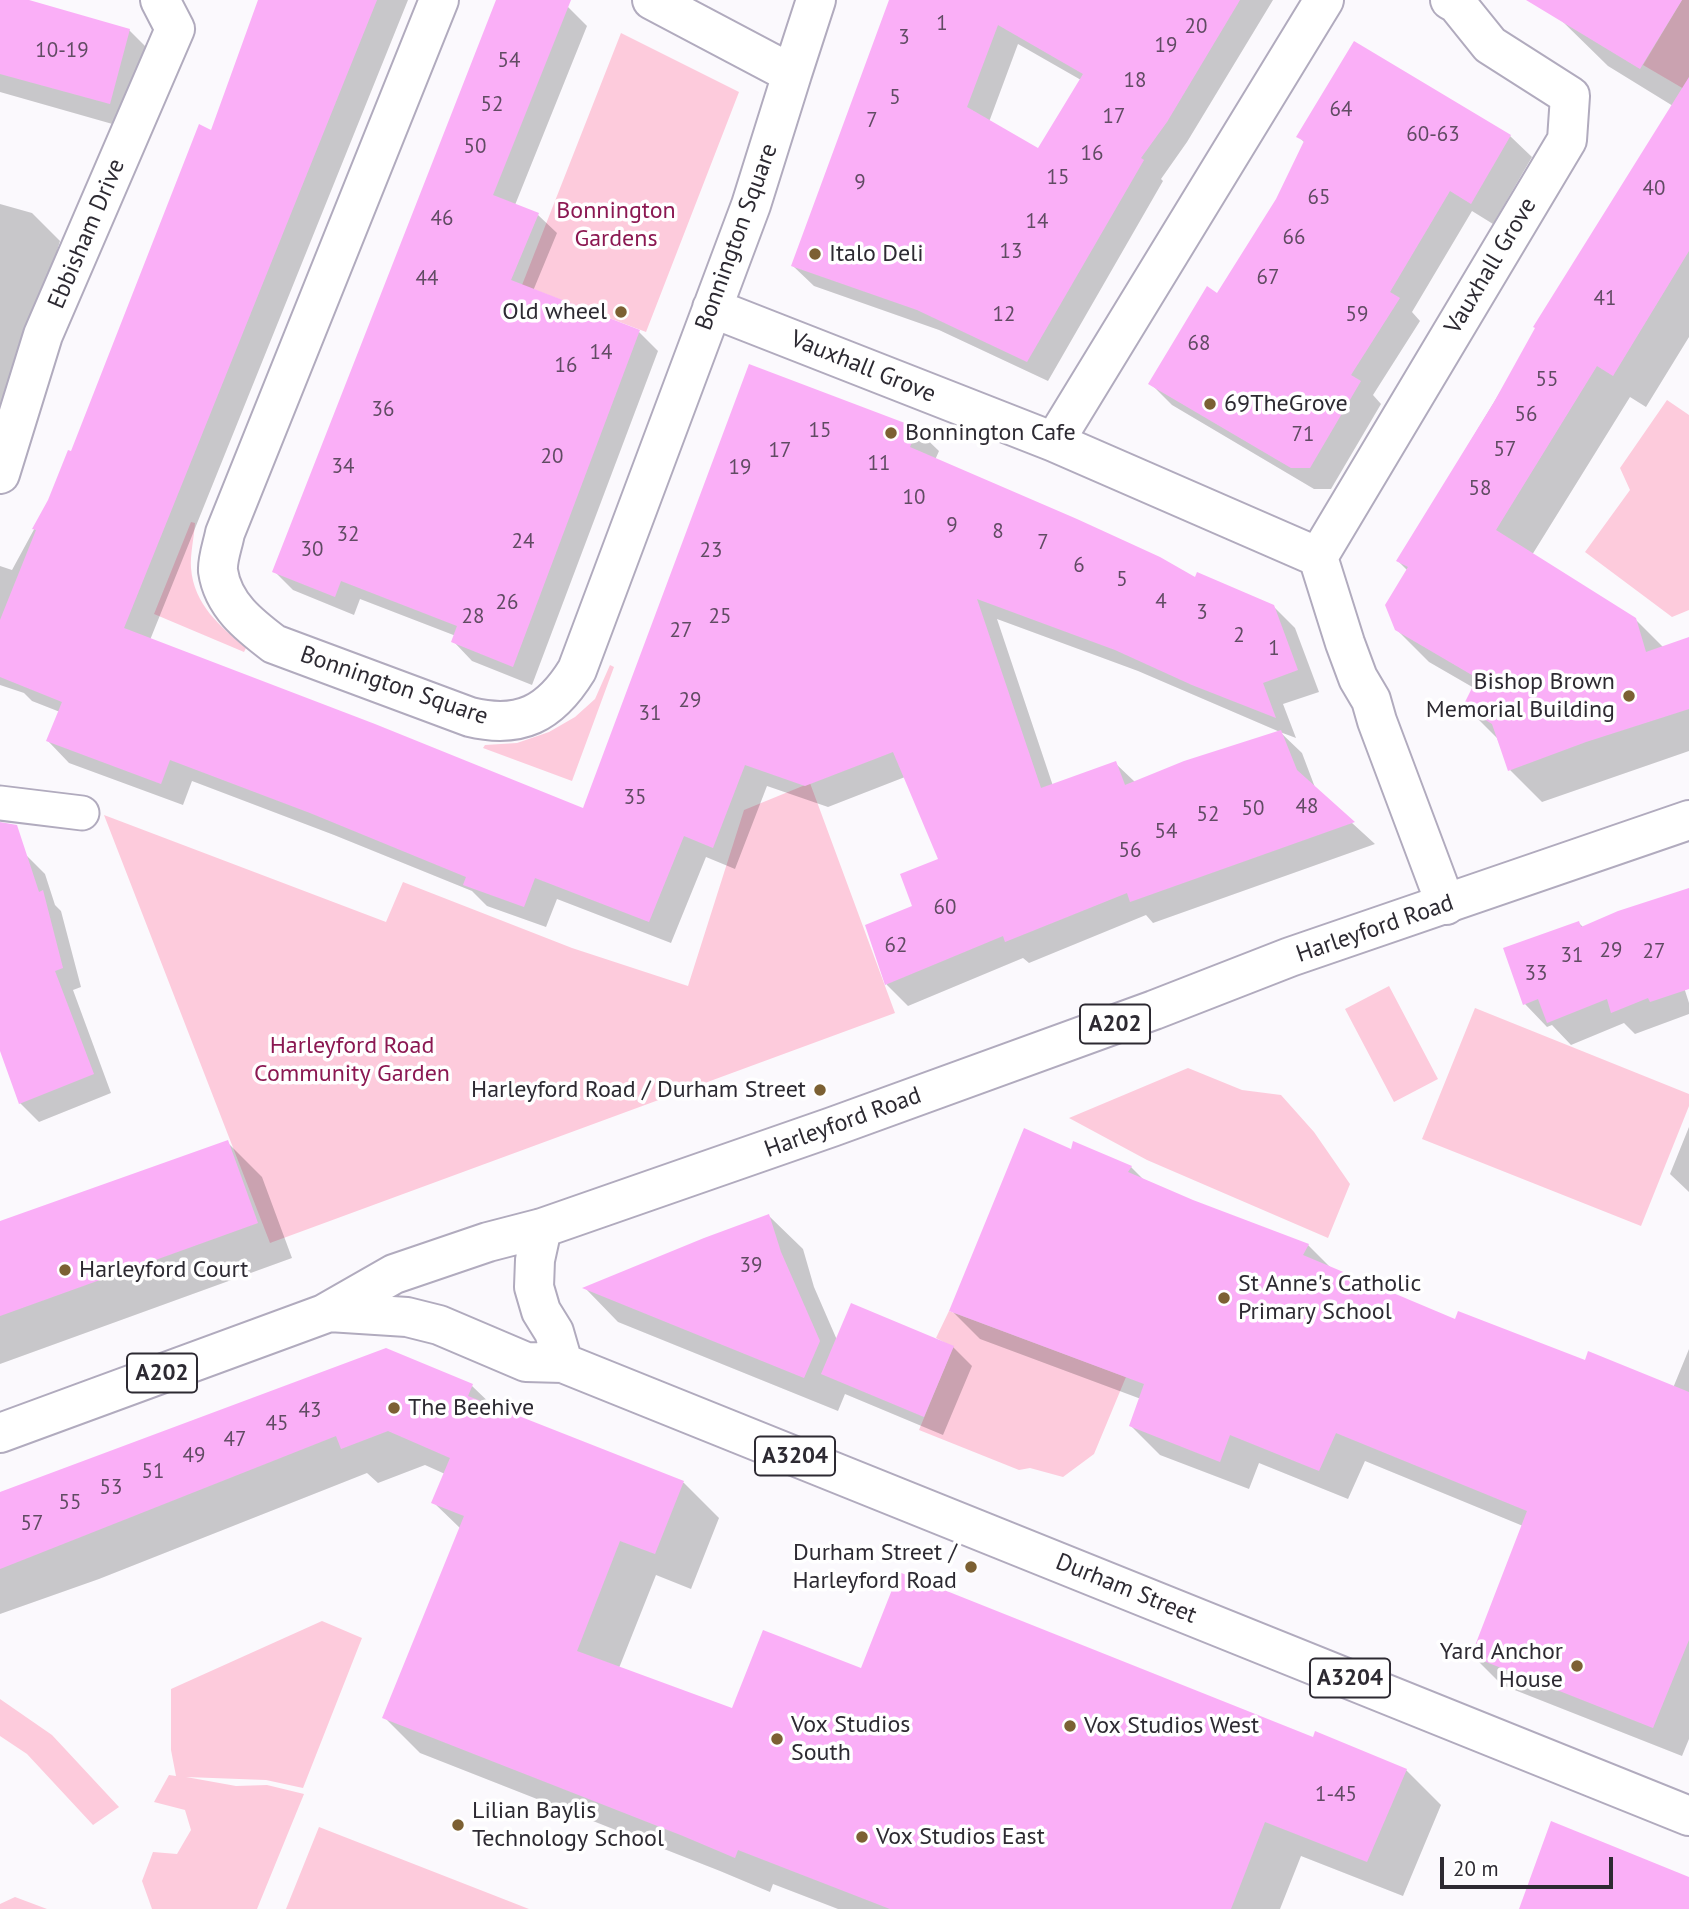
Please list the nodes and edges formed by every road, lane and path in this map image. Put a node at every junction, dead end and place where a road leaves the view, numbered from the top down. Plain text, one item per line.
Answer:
1 (160, 0) edge
2 (439, 0) edge
3 (652, 0) edge
4 (816, 0) edge
5 (1324, 0) edge
6 (1456, 1) edge
7 (792, 74) junction
8 (712, 308) junction
9 (1054, 442) junction
10 (0, 474) edge
11 (1318, 556) junction
12 (0, 803) edge
13 (82, 813) dead end
14 (1689, 820) edge
15 (1446, 905) junction
16 (542, 1228) junction
17 (329, 1311) junction
18 (563, 1363) junction
19 (0, 1433) edge
20 (1689, 1816) edge

1 - 10 main road, Ebbisham Drive
2 - 8 main road, Bonnington Square
3 - 7 main road
4 - 7 main road, Bonnington Square
5 - 9 main road
6 - 11 main road, Vauxhall Grove
7 - 8 main road, Bonnington Square
8 - 9 main road, Vauxhall Grove
9 - 11 main road, Vauxhall Grove
11 - 15 main road
12 - 13 lane
14 - 15 main road, Harleyford Road / A202
15 - 16 main road, Harleyford Road / A202
16 - 17 main road, Harleyford Road / A202
16 - 18 main road
17 - 18 main road, Durham Street / A3204
17 - 19 main road, Harleyford Road / A202
18 - 20 main road, Durham Street / A3204

